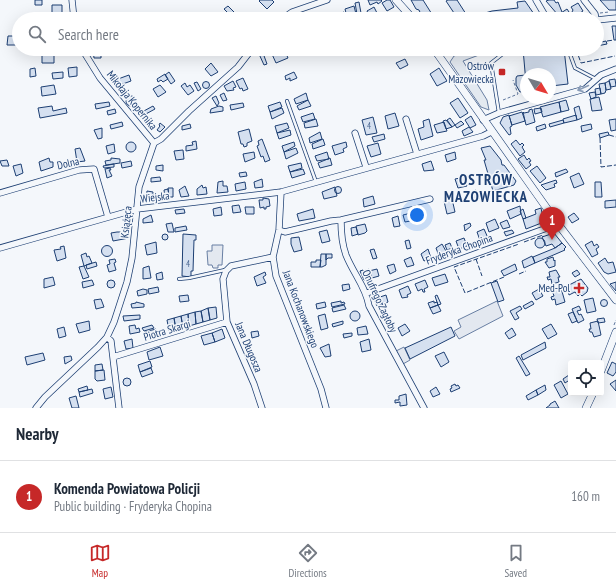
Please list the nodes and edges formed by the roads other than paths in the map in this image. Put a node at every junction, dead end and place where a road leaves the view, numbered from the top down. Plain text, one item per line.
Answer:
1 (72, 0) edge
2 (327, 0) edge
3 (396, 0) edge
4 (536, 0) edge
5 (584, 0) edge
6 (73, 12) edge
7 (292, 12) edge
8 (407, 12) edge
9 (543, 12) edge
10 (593, 12) edge
11 (616, 18) edge
12 (604, 19) edge
13 (86, 56) edge
14 (247, 56) edge
15 (439, 56) edge
16 (500, 56) edge
17 (571, 56) edge
18 (616, 69) edge
19 (596, 80) junction
20 (287, 102) dead end
21 (499, 113) junction
22 (406, 119) dead end
23 (483, 120) junction
24 (491, 132) junction
25 (355, 133) dead end
26 (154, 143) junction
27 (417, 154) junction
28 (366, 167) junction
29 (316, 182) junction
30 (281, 192) junction
31 (0, 193) edge
32 (430, 199) dead end
33 (137, 209) junction
34 (108, 217) junction
35 (341, 220) junction
36 (558, 224) junction
37 (278, 230) junction
38 (0, 248) edge
39 (274, 257) junction
40 (227, 269) junction
41 (179, 278) dead end
42 (367, 293) junction
43 (616, 300) edge
44 (227, 322) junction
45 (616, 332) edge
46 (106, 336) junction
47 (112, 357) junction
48 (604, 363) edge
49 (592, 396) edge
50 (36, 408) edge
51 (119, 408) edge
52 (262, 408) edge
53 (326, 408) edge
54 (424, 408) edge
55 (586, 408) edge

1 - 6 street
2 - 7 street
3 - 8 street
4 - 9 street
5 - 10 street
11 - 12 street
13 - 26 street, Mikołaja Kopernika
14 - 26 street
15 - 23 street
16 - 21 lane
17 - 19 lane
18 - 19 street
19 -> 21 street
20 - 29 lane
21 - 23 street
22 - 27 street
23 - 24 street
24 - 27 street, Wiejska
24 - 36 street
25 - 28 street
26 - 33 street, Książęca
27 - 28 street, Wiejska
28 - 29 street, Wiejska
29 - 30 street, Wiejska
30 - 33 street, Wiejska
30 - 37 street, Jana Kochanowskiego
31 - 34 street, Dolna
32 - 35 street
33 - 34 street, Wiejska
33 - 46 street, Książęca
34 - 38 street, Wiejska
35 - 37 street
35 - 42 street, Onufrego Zagłoby
36 - 42 street, Fryderyka Chopina
36 - 43 street
37 - 39 street, Jana Kochanowskiego
39 - 40 street
39 - 53 street, Jana Kochanowskiego
40 - 41 lane
40 - 44 street, Jana Długosza
42 - 54 street, Onufrego Zagłoby
44 - 47 street, Piotra Skargi
44 - 52 street, Jana Długosza
45 - 48 street
46 - 47 street
46 - 50 street, Książęca
47 - 51 street
49 - 55 street

